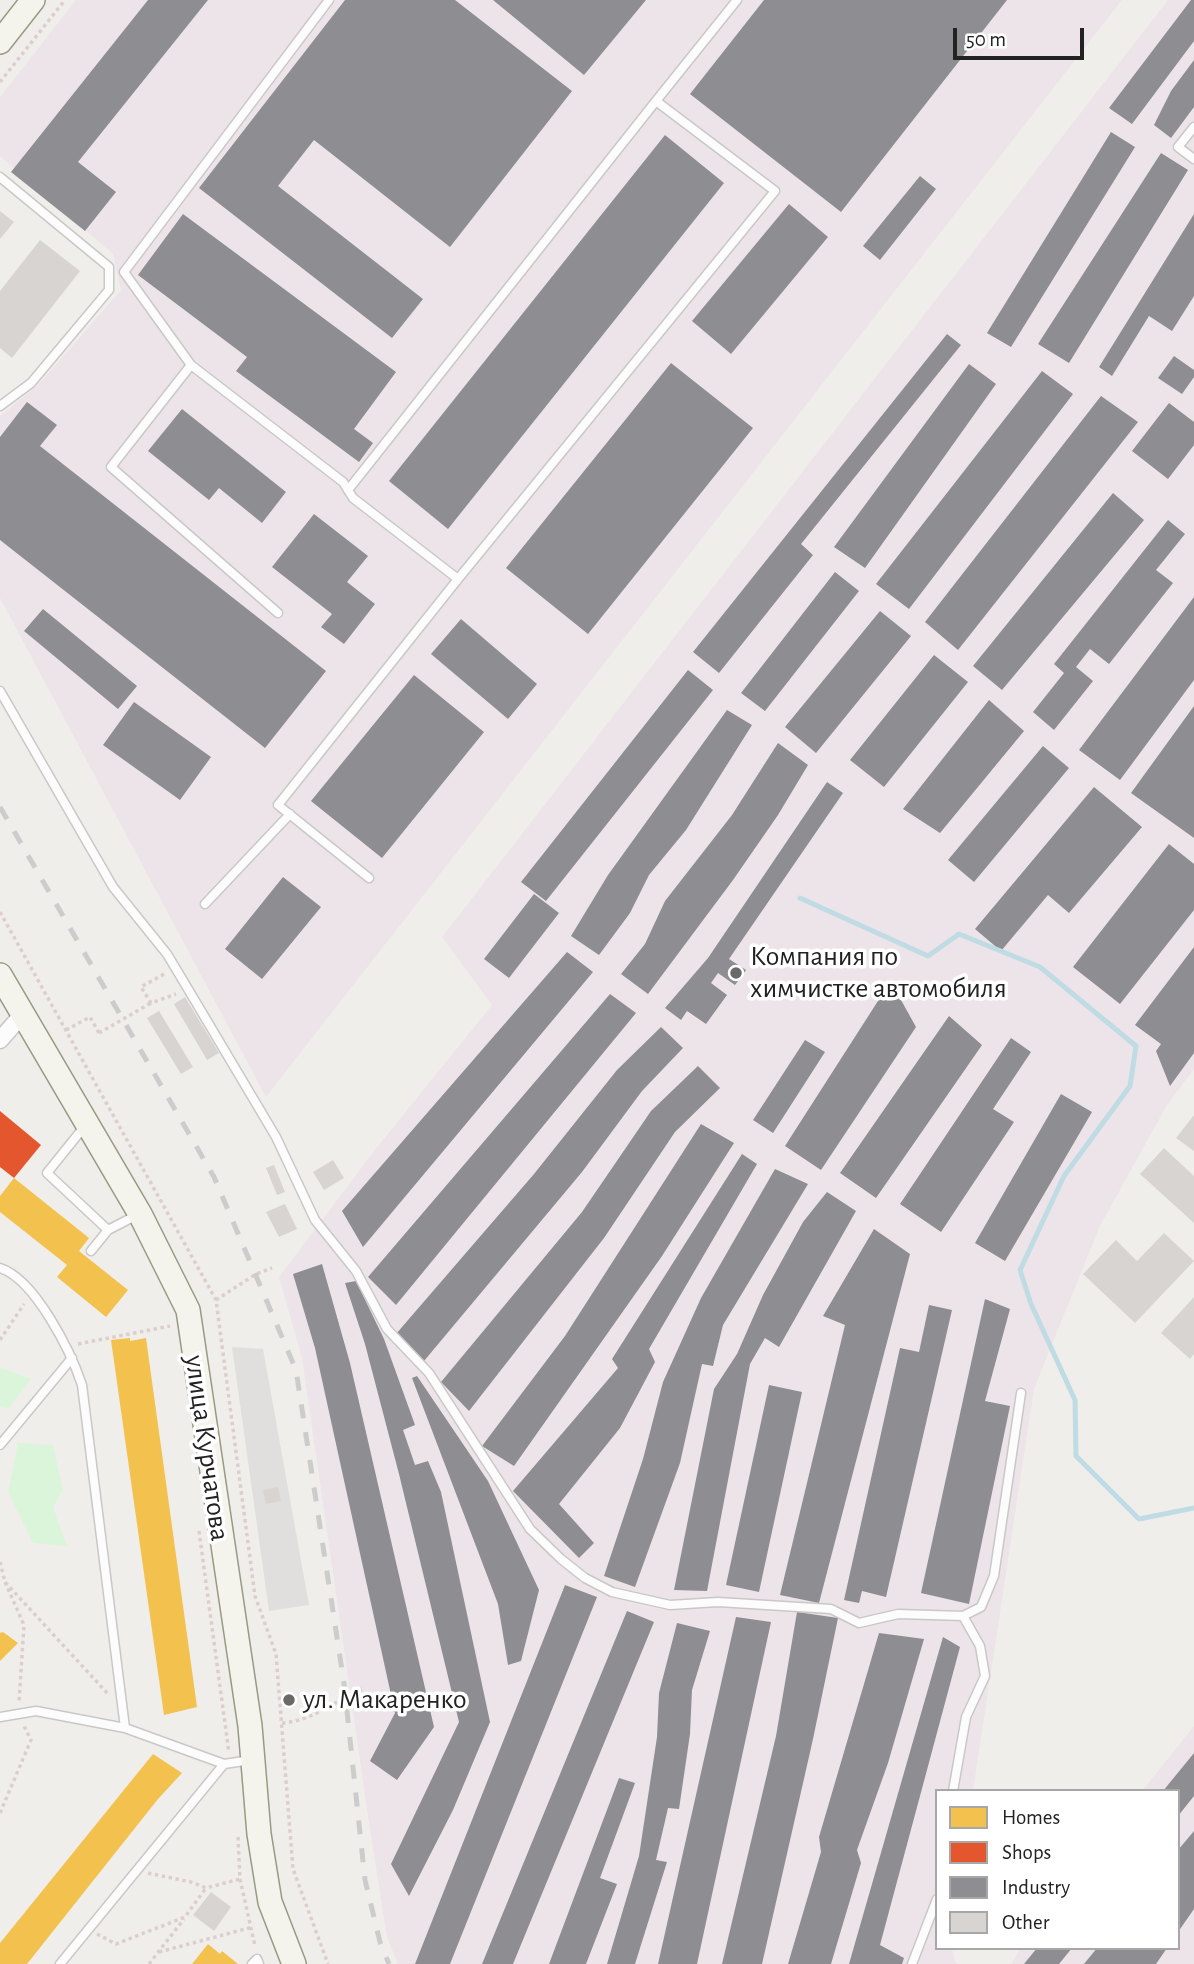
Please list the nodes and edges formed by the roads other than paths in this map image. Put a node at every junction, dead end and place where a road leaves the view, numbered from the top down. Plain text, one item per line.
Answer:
1 (33, 0) edge
2 (329, 0) edge
3 (737, 0) edge
4 (0, 42) edge
5 (656, 102) junction
6 (1194, 127) edge
7 (1194, 159) edge
8 (0, 177) edge
9 (191, 365) junction
10 (0, 406) edge
11 (348, 491) junction
12 (458, 579) junction
13 (278, 613) dead end
14 (0, 691) edge
15 (290, 814) junction
16 (369, 878) dead end
17 (205, 904) dead end
18 (0, 975) edge
19 (22, 1015) junction
20 (0, 1040) edge
21 (86, 1125) junction
22 (140, 1214) junction
23 (108, 1230) junction
24 (91, 1251) dead end
25 (0, 1268) edge
26 (72, 1358) junction
27 (1021, 1393) dead end
28 (0, 1445) edge
29 (963, 1616) junction
30 (0, 1717) edge
31 (125, 1728) junction
32 (253, 1760) junction
33 (224, 1764) junction
34 (953, 1789) edge
35 (935, 1904) edge
36 (60, 1964) edge
37 (252, 1964) edge
38 (259, 1964) edge
39 (293, 1964) edge
40 (912, 1964) edge

1 - 4 main road
2 - 9 lane
3 - 5 lane
5 - 11 lane
5 - 12 lane
6 - 7 lane
8 - 10 lane
9 - 11 lane
9 - 13 lane
11 - 12 lane
12 - 15 lane
14 - 29 lane
15 - 16 lane
15 - 17 lane
18 - 19 main road, улица Курчатова
19 - 20 street
19 - 21 main road, улица Курчатова
21 - 22 main road, улица Курчатова
21 - 23 lane
22 - 23 lane
22 - 32 main road, улица Курчатова
23 - 24 lane
25 - 26 lane
26 - 28 lane
26 - 31 lane
27 - 29 lane
29 - 34 lane
30 - 31 lane
31 - 33 lane
32 - 33 lane
32 - 39 main road, улица Курчатова
33 - 36 lane
35 - 40 lane
37 - 38 lane

